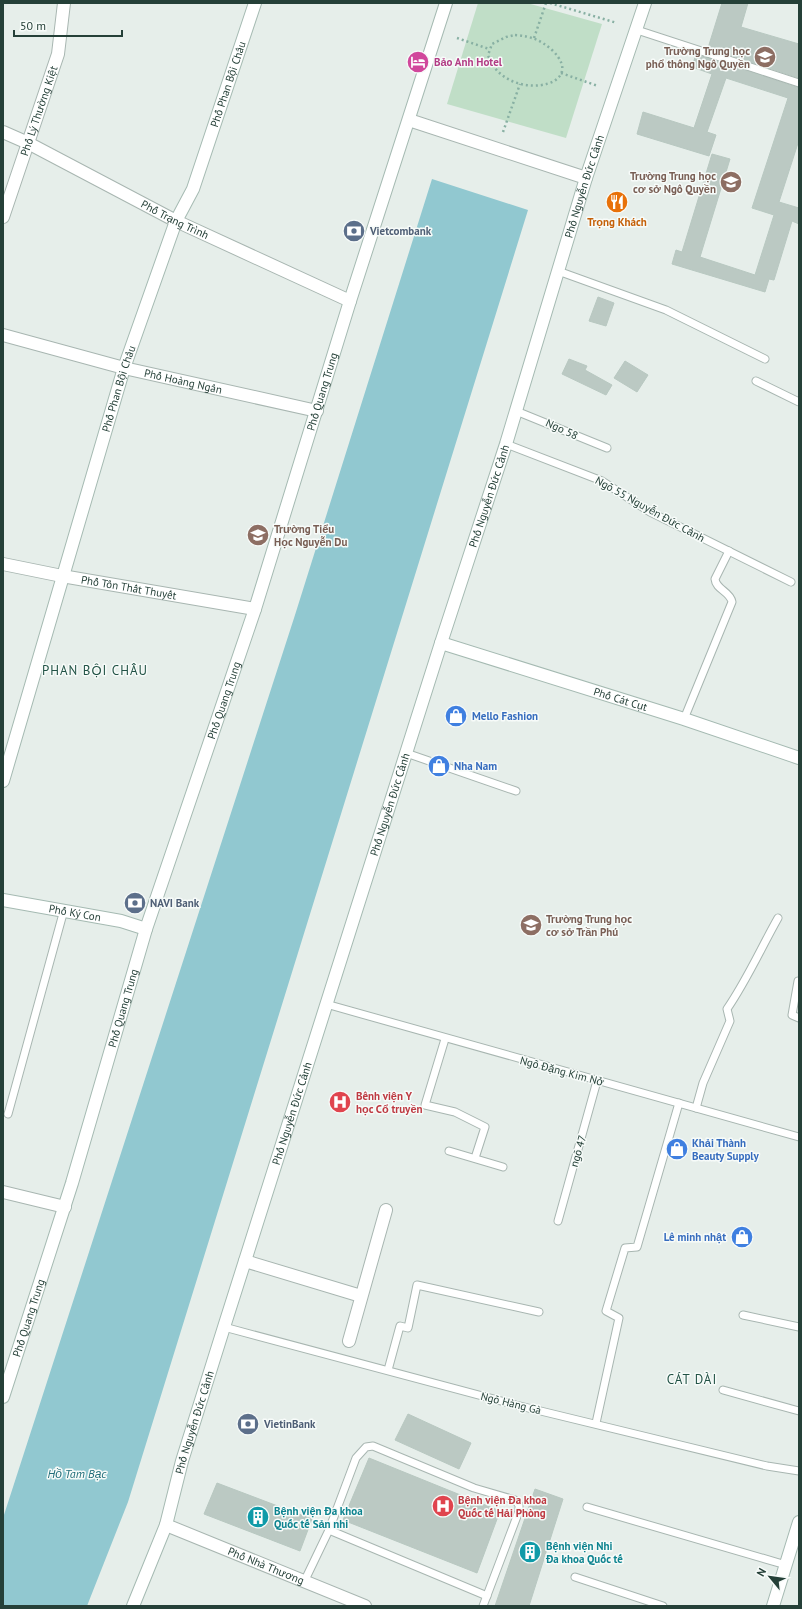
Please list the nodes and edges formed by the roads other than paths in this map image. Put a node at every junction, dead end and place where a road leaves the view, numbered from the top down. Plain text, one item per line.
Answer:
1 (64, 3) edge
2 (255, 3) edge
3 (446, 3) edge
4 (645, 3) edge
5 (637, 30) junction
6 (799, 83) edge
7 (409, 120) junction
8 (3, 132) edge
9 (28, 143) junction
10 (586, 178) junction
11 (3, 217) edge
12 (176, 221) junction
13 (558, 270) junction
14 (350, 301) junction
15 (3, 335) edge
16 (765, 359) dead end
17 (124, 368) junction
18 (756, 381) dead end
19 (799, 402) edge
20 (317, 411) junction
21 (516, 411) junction
22 (506, 444) junction
23 (607, 448) dead end
24 (730, 551) junction
25 (3, 564) edge
26 (62, 576) junction
27 (791, 582) dead end
28 (255, 610) junction
29 (441, 642) junction
30 (684, 719) junction
31 (406, 753) junction
32 (799, 758) edge
33 (3, 781) edge
34 (516, 791) dead end
35 (3, 900) edge
36 (64, 910) junction
37 (778, 918) dead end
38 (146, 929) junction
39 (798, 981) dead end
40 (326, 1004) junction
41 (799, 1018) edge
42 (445, 1039) junction
43 (597, 1081) junction
44 (679, 1103) junction
45 (696, 1108) junction
46 (8, 1114) dead end
47 (799, 1137) edge
48 (450, 1150) dead end
49 (475, 1158) junction
50 (503, 1168) dead end
51 (3, 1192) edge
52 (65, 1207) junction
53 (386, 1210) dead end
54 (558, 1221) dead end
55 (245, 1260) junction
56 (361, 1296) junction
57 (539, 1312) dead end
58 (743, 1315) dead end
59 (224, 1327) junction
60 (799, 1327) edge
61 (349, 1341) dead end
62 (388, 1370) junction
63 (723, 1390) dead end
64 (3, 1397) edge
65 (799, 1411) edge
66 (596, 1423) junction
67 (799, 1471) edge
68 (587, 1507) dead end
69 (799, 1522) edge
70 (166, 1525) junction
71 (329, 1530) junction
72 (786, 1564) junction
73 (575, 1577) dead end
74 (304, 1582) junction
75 (487, 1596) junction
76 (133, 1606) edge
77 (365, 1606) edge
78 (483, 1606) edge
79 (663, 1606) edge
80 (773, 1606) edge

1 - 9 street, Phố Lý Thường Kiệt
2 - 12 street, Phố Phan Bội Châu
3 - 7 street, Phố Quang Trung
4 - 5 street, Phố Nguyễn Đức Cảnh
5 - 6 lane
5 - 10 street, Phố Nguyễn Đức Cảnh
7 - 10 street
7 - 14 street, Phố Quang Trung
8 - 9 street, Phố Trạng Trình
9 - 11 street, Phố Lý Thường Kiệt
9 - 12 street, Phố Trạng Trình
10 - 13 street, Phố Nguyễn Đức Cảnh
12 - 14 street, Phố Trạng Trình
12 - 17 street, Phố Phan Bội Châu
13 - 16 lane
13 - 21 street, Phố Nguyễn Đức Cảnh
14 - 20 street, Phố Quang Trung
15 - 17 street, Phố Hoàng Ngân
17 - 20 street, Phố Hoàng Ngân
17 - 26 street, Phố Phan Bội Châu
18 - 19 lane
20 - 28 street, Phố Quang Trung
21 - 22 street, Phố Nguyễn Đức Cảnh
21 - 23 lane, Ngo 58
22 - 24 lane, Ngõ 55 Nguyễn Đức Cảnh
22 - 29 street, Phố Nguyễn Đức Cảnh
24 - 27 lane, Ngõ 55 Nguyễn Đức Cảnh
24 - 30 lane
25 - 26 street, Phố Tôn Thất Thuyết
26 - 28 street, Phố Tôn Thất Thuyết
26 - 33 street, Phố Phan Bội Châu
28 - 38 street, Phố Quang Trung
29 - 30 street, Phố Cát Cụt
29 - 31 street, Phố Nguyễn Đức Cảnh
30 - 32 street, Phố Cát Cụt
31 - 34 lane
31 - 40 street, Phố Nguyễn Đức Cảnh
35 - 36 street, Phố Ký Con
36 - 38 street, Phố Ký Con
36 - 46 lane
37 - 45 lane
38 - 52 street, Phố Quang Trung
39 - 41 lane
40 - 42 lane, Ngõ Đặng Kim Nở
40 - 55 street, Phố Nguyễn Đức Cảnh
42 - 43 lane, Ngõ Đặng Kim Nở
42 - 49 lane
43 - 44 lane, Ngõ Đặng Kim Nở
43 - 54 lane, ngõ 47
44 - 45 lane, Ngõ Đặng Kim Nở
44 - 66 lane
45 - 47 lane, Ngõ Đặng Kim Nở
48 - 49 lane
49 - 50 lane
51 - 52 street
52 - 64 street, Phố Quang Trung
53 - 56 street
55 - 56 street
55 - 59 street, Phố Nguyễn Đức Cảnh
56 - 61 street
57 - 62 lane
58 - 60 lane
59 - 62 lane, Ngõ Hàng Gà
59 - 70 street, Phố Nguyễn Đức Cảnh
62 - 66 lane, Ngõ Hàng Gà
63 - 65 lane
66 - 67 lane, Ngõ Hàng Gà
68 - 72 lane
69 - 72 street
70 - 74 street, Phố Nhà Thương
70 - 76 street, Phố Nguyễn Đức Cảnh
71 - 74 lane
71 - 75 lane
71 - 75 lane
72 - 80 street
73 - 79 lane
74 - 77 street, Phố Nhà Thương
75 - 78 lane

